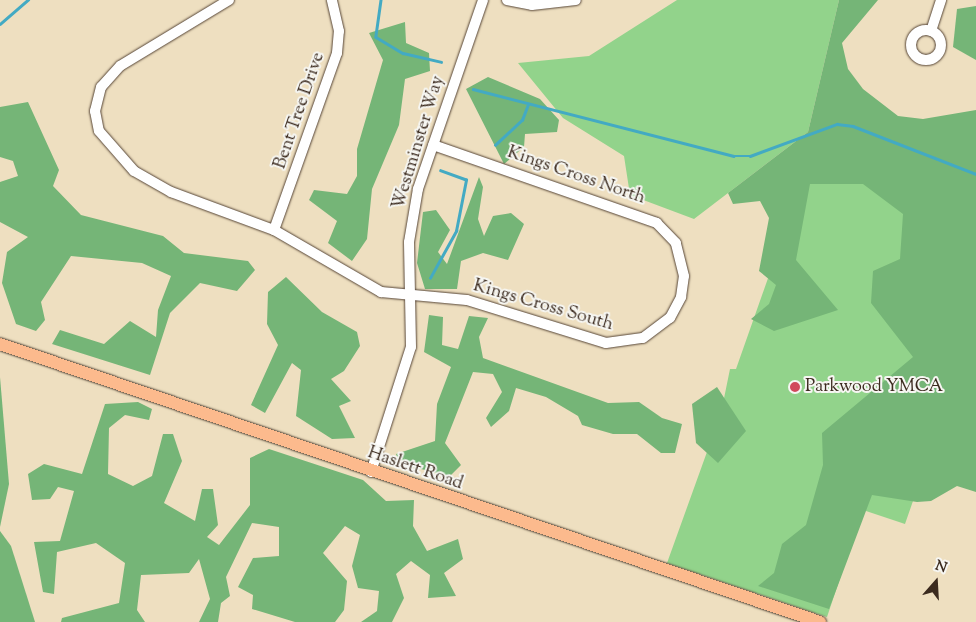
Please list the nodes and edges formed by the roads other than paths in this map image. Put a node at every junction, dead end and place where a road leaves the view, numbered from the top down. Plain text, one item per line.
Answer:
1 (229, 0) edge
2 (332, 0) edge
3 (483, 0) edge
4 (507, 0) edge
5 (576, 0) edge
6 (941, 0) edge
7 (931, 31) dead end
8 (433, 145) junction
9 (274, 230) junction
10 (412, 297) junction
11 (681, 297) joint
12 (0, 344) edge
13 (371, 472) junction
14 (820, 622) edge

1 - 9 street, Kings Cross South
2 - 9 street, Bent Tree Drive
3 - 8 street, Westminster Way
4 - 5 street
6 - 7 street
8 - 10 street, Westminster Way
8 - 11 street, Kings Cross North
9 - 10 street, Kings Cross South
10 - 11 street, Kings Cross South
10 - 13 street, Westminster Way
12 - 13 main road, Haslett Road
13 - 14 main road, Haslett Road

